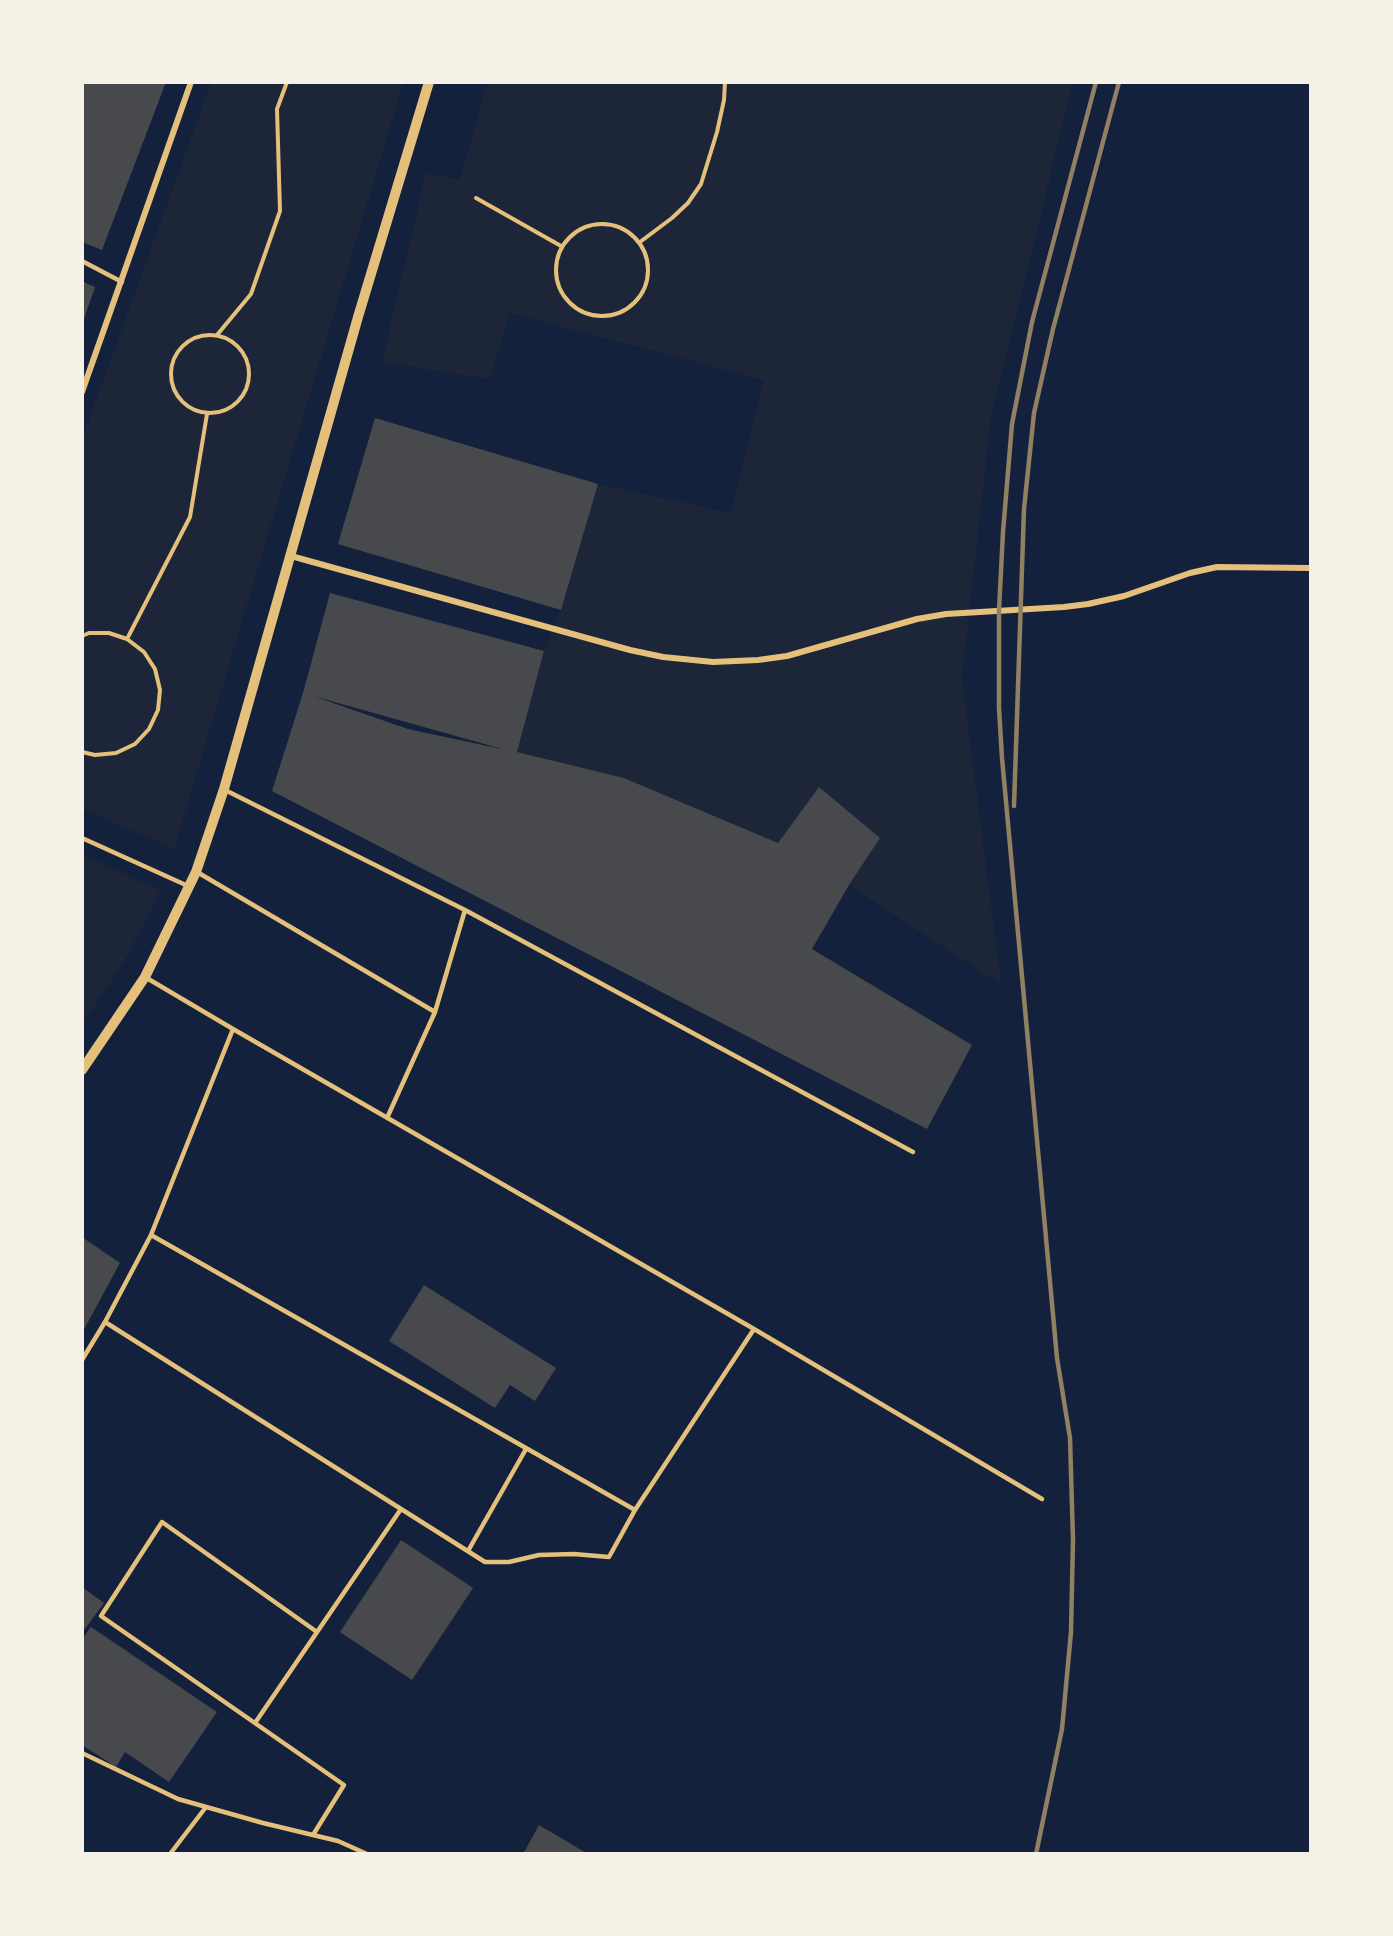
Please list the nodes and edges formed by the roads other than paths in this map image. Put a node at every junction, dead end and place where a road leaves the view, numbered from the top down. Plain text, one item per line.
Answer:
1 (191, 82) edge
2 (429, 82) edge
3 (82, 261) edge
4 (122, 282) junction
5 (82, 392) edge
6 (291, 556) junction
7 (1311, 568) edge
8 (224, 789) junction
9 (82, 838) edge
10 (196, 872) junction
11 (190, 887) junction
12 (465, 910) junction
13 (145, 977) junction
14 (435, 1012) junction
15 (233, 1029) junction
16 (82, 1070) edge
17 (387, 1118) junction
18 (913, 1152) dead end
19 (151, 1235) junction
20 (105, 1322) junction
21 (754, 1329) junction
22 (82, 1360) edge
23 (526, 1449) junction
24 (1042, 1499) dead end
25 (401, 1509) junction
26 (634, 1510) junction
27 (468, 1551) junction
28 (317, 1632) junction
29 (255, 1723) junction
30 (82, 1753) edge
31 (206, 1807) junction
32 (313, 1835) junction
33 (170, 1854) edge
34 (367, 1854) edge

1 - 4 street
2 - 6 street
3 - 4 lane
4 - 5 street
6 - 7 street
6 - 8 street
8 - 10 street
8 - 12 lane
9 - 11 lane
10 - 11 street
10 - 14 lane
11 - 13 street
12 - 14 lane
12 - 18 lane
13 - 15 lane
13 - 16 street
14 - 17 lane
15 - 17 lane
15 - 19 lane
17 - 21 lane
19 - 20 lane
19 - 23 lane
20 - 22 lane
20 - 25 lane
21 - 24 lane
21 - 26 lane
23 - 26 lane
23 - 27 lane
25 - 27 lane
25 - 28 lane
26 - 27 lane
28 - 29 lane
28 - 29 lane
29 - 32 lane
30 - 31 lane
31 - 32 lane
31 - 33 lane
32 - 34 lane

